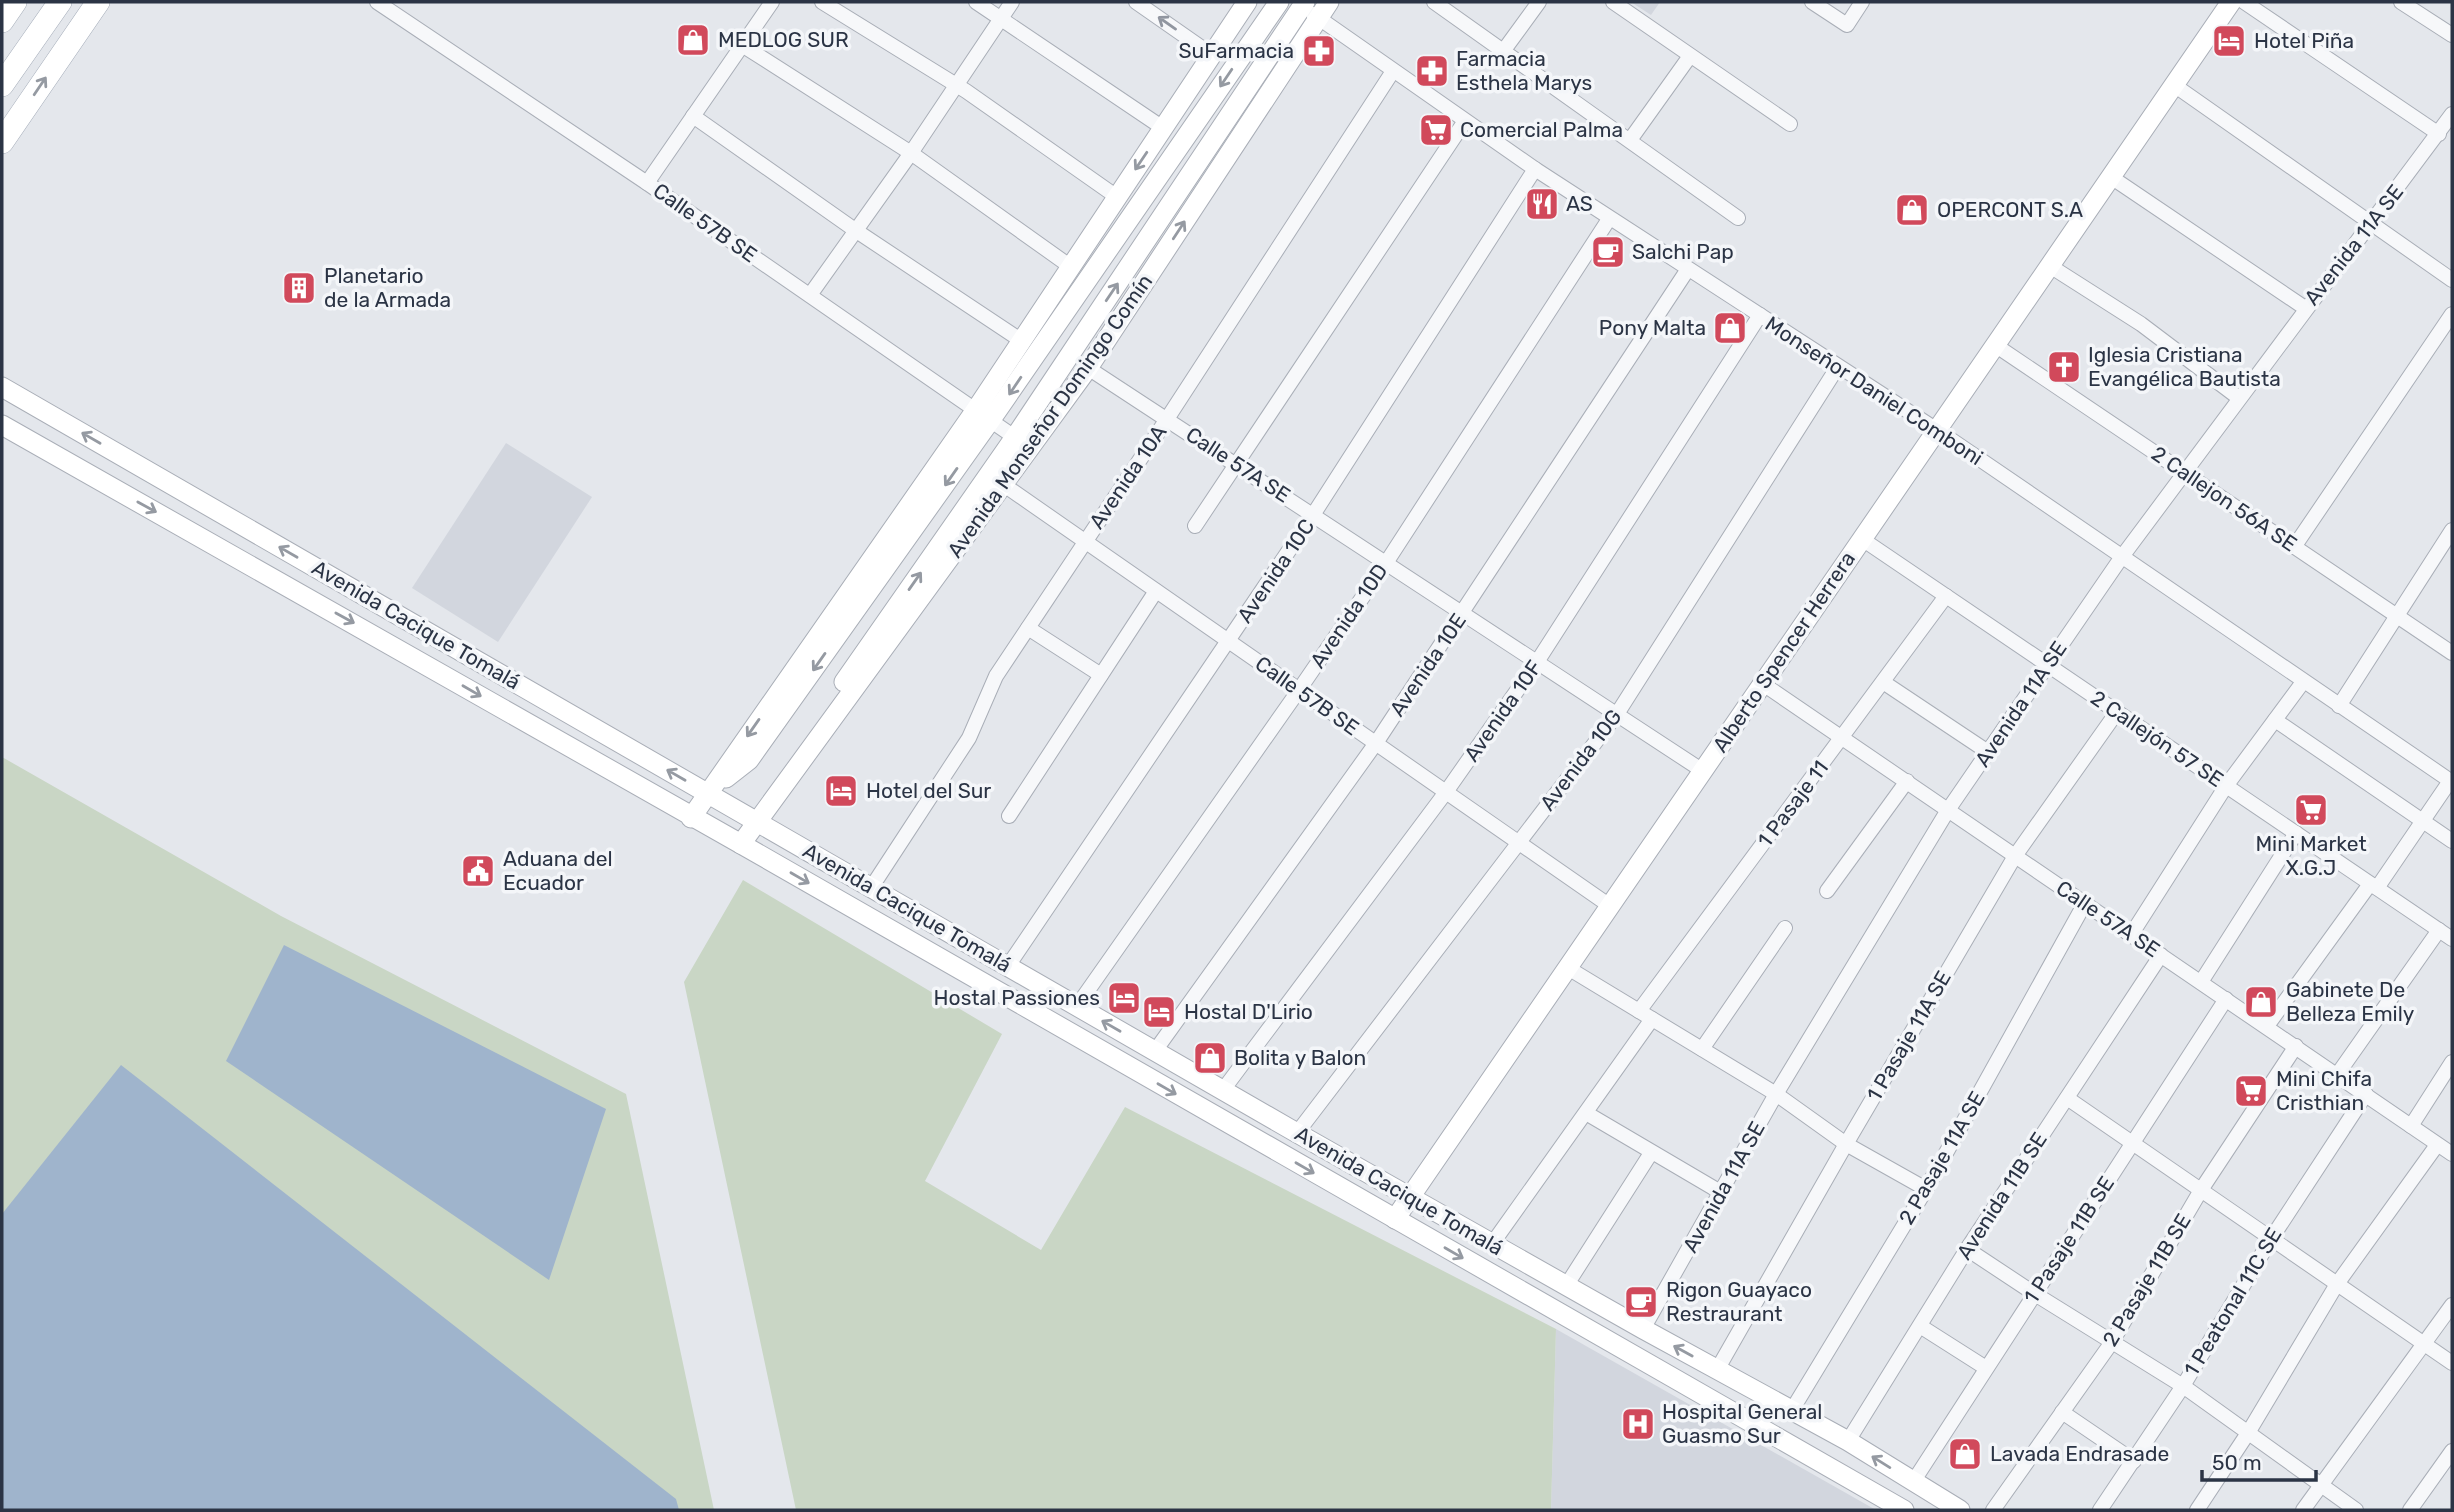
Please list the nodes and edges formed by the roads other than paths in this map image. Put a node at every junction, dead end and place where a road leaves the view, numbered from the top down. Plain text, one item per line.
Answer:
1 (15, 2) edge
2 (60, 2) edge
3 (98, 2) edge
4 (377, 2) edge
5 (772, 2) edge
6 (822, 2) edge
7 (976, 2) edge
8 (1012, 2) edge
9 (1136, 2) edge
10 (1247, 2) edge
11 (1279, 2) edge
12 (1434, 2) edge
13 (1539, 2) edge
14 (1613, 2) edge
15 (1812, 2) edge
16 (1862, 2) edge
17 (2231, 2) edge
18 (2244, 2) edge
19 (2401, 2) edge
20 (1301, 3) edge
21 (1324, 10) edge
22 (1000, 19) junction
23 (2, 21) edge
24 (2452, 34) edge
25 (742, 45) junction
26 (1504, 50) junction
27 (1212, 55) junction
28 (1690, 56) junction
29 (1393, 71) junction
30 (2, 85) edge
31 (956, 85) junction
32 (2174, 85) junction
33 (2452, 114) edge
34 (693, 116) junction
35 (1465, 121) junction
36 (1790, 124) dead end
37 (1163, 128) junction
38 (2439, 134) junction
39 (1630, 140) junction
40 (2, 142) edge
41 (911, 153) junction
42 (1535, 169) junction
43 (2111, 177) junction
44 (648, 183) junction
45 (1117, 197) junction
46 (1738, 218) dead end
47 (1609, 219) junction
48 (2371, 224) junction
49 (855, 230) junction
50 (2050, 266) junction
51 (1071, 267) junction
52 (1688, 269) junction
53 (2452, 280) edge
54 (810, 295) junction
55 (2305, 308) junction
56 (2452, 314) edge
57 (1759, 315) junction
58 (1022, 341) junction
59 (1995, 345) junction
60 (1088, 368) junction
61 (1837, 368) junction
62 (2, 387) edge
63 (2239, 398) junction
64 (983, 416) junction
65 (1167, 419) junction
66 (2, 425) edge
67 (1937, 430) junction
68 (1023, 442) junction
69 (1236, 465) junction
70 (2184, 472) junction
71 (1004, 485) junction
72 (1313, 515) junction
73 (1195, 526) dead end
74 (2451, 533) edge
75 (1862, 539) junction
76 (1085, 541) junction
77 (2294, 547) junction
78 (2121, 558) junction
79 (1386, 563) junction
80 (1156, 591) junction
81 (1946, 596) junction
82 (1463, 614) junction
83 (2397, 616) junction
84 (1028, 628) junction
85 (1229, 641) junction
86 (2452, 653) edge
87 (1537, 662) junction
88 (2047, 665) junction
89 (1101, 675) junction
90 (1883, 682) junction
91 (2303, 682) junction
92 (1763, 684) junction
93 (1299, 690) junction
94 (2339, 706) junction
95 (2118, 712) junction
96 (1617, 714) junction
97 (2275, 720) junction
98 (1841, 738) junction
99 (1376, 743) junction
100 (1988, 752) junction
101 (1703, 771) junction
102 (1907, 781) junction
103 (2451, 781) edge
104 (2226, 786) junction
105 (1446, 792) junction
106 (708, 793) junction
107 (1948, 810) junction
108 (1009, 817) dead end
109 (691, 818) junction
110 (2422, 821) junction
111 (757, 822) junction
112 (2296, 833) junction
113 (2452, 841) edge
114 (1519, 842) junction
115 (741, 844) junction
116 (2015, 856) junction
117 (2373, 886) junction
118 (871, 888) junction
119 (1827, 891) dead end
120 (2085, 903) junction
121 (1610, 906) junction
122 (1785, 928) dead end
123 (2439, 930) junction
124 (2132, 935) junction
125 (2452, 939) edge
126 (2161, 955) junction
127 (1008, 966) junction
128 (1568, 968) junction
129 (2201, 982) junction
130 (2226, 999) junction
131 (1077, 1006) junction
132 (1645, 1015) junction
133 (2267, 1026) junction
134 (2295, 1046) junction
135 (1702, 1049) junction
136 (1155, 1051) junction
137 (2452, 1062) edge
138 (2337, 1075) junction
139 (1223, 1090) junction
140 (1776, 1094) junction
141 (2366, 1094) junction
142 (2067, 1098) junction
143 (1586, 1113) junction
144 (2411, 1126) junction
145 (1297, 1133) junction
146 (2133, 1143) junction
147 (1846, 1144) junction
148 (2437, 1145) junction
149 (1651, 1153) junction
150 (2452, 1154) edge
151 (1926, 1189) junction
152 (2201, 1191) junction
153 (1722, 1193) junction
154 (1410, 1197) junction
155 (1395, 1219) junction
156 (2271, 1239) junction
157 (1492, 1244) junction
158 (1968, 1249) junction
159 (2337, 1284) junction
160 (1566, 1286) junction
161 (2035, 1294) junction
162 (2452, 1305) edge
163 (1920, 1326) junction
164 (1643, 1329) junction
165 (2112, 1342) junction
166 (2424, 1344) junction
167 (2452, 1363) edge
168 (1986, 1368) junction
169 (1717, 1370) junction
170 (2183, 1386) junction
171 (1793, 1410) junction
172 (2062, 1412) junction
173 (2248, 1433) junction
174 (1848, 1441) junction
175 (2452, 1451) edge
176 (2134, 1461) junction
177 (1913, 1482) junction
178 (2320, 1486) junction
179 (1904, 1510) edge
180 (1961, 1510) edge
181 (1993, 1510) edge
182 (2100, 1510) edge
183 (2197, 1510) edge
184 (2303, 1510) edge
185 (2356, 1510) edge
186 (2410, 1510) edge

1 - 23 main road
2 - 30 main road
40 -> 3 main road
4 - 44 street, Calle 57B SE
5 - 25 street
6 - 31 street
7 - 22 street
8 - 22 street
27 -> 9 street
10 - 27 main road
11 -> 64 main road
12 - 26 street
13 - 26 street
14 - 28 street
15 - 16 street
17 - 32 main road, Alberto Spencer Herrera
18 - 38 street
19 - 24 street
20 - 21 street, Monseñor Daniel Comboni
68 -> 20 main road, Avenida Monseñor Domingo Comín
21 - 29 street, Monseñor Daniel Comboni
60 -> 21 main road, Avenida Monseñor Domingo Comín
22 - 31 street
22 - 37 street
25 - 34 street
25 - 41 street
26 - 39 street
27 - 37 main road
28 - 36 street
28 - 39 street
29 - 35 street, Monseñor Daniel Comboni
29 - 65 street, Avenida 10A
31 - 41 street
31 - 45 street
32 - 43 main road, Alberto Spencer Herrera
32 - 48 street
33 - 38 street, Avenida 11A SE
34 - 44 street
34 - 49 street
35 - 42 street, Monseñor Daniel Comboni
35 - 69 street
37 -> 45 main road
38 - 48 street, Avenida 11A SE
39 - 46 street
41 - 49 street
41 - 51 street
42 - 47 street, Monseñor Daniel Comboni
42 - 72 street, Avenida 10C
43 - 50 main road, Alberto Spencer Herrera
43 - 55 street
44 - 54 street, Calle 57B SE
45 - 51 main road
47 - 52 street, Monseñor Daniel Comboni
47 - 79 street, Avenida 10D
48 - 53 street
48 - 55 street, Avenida 11A SE
49 - 54 street
49 - 58 street
50 - 59 main road, Alberto Spencer Herrera
50 - 63 street
51 - 58 main road
52 - 57 street, Monseñor Daniel Comboni
52 - 82 street, Avenida 10E
54 - 64 street, Calle 57B SE
55 - 63 street, Avenida 11A SE
56 - 77 street
57 - 61 street, Monseñor Daniel Comboni
57 - 87 street, Avenida 10F
58 - 64 main road
59 - 67 main road, Alberto Spencer Herrera
59 - 70 street, 2 Callejon 56A SE
60 - 65 street, Calle 57A SE
60 - 68 main road, Avenida Monseñor Domingo Comín
61 - 67 street, Monseñor Daniel Comboni
61 - 96 street, Avenida 10G
106 -> 62 main road, Avenida Cacique Tomalá
63 - 70 street, Avenida 11A SE
64 - 68 street, Calle 57B SE
64 -> 106 main road
65 - 69 street, Calle 57A SE
65 - 76 street, Avenida 10A
66 -> 109 main road, Avenida Cacique Tomalá
67 - 75 main road, Alberto Spencer Herrera
67 - 78 street, Monseñor Daniel Comboni
68 - 71 main road, Avenida Monseñor Domingo Comín
111 -> 68 main road, Avenida Monseñor Domingo Comín
69 - 72 street, Calle 57A SE
69 - 73 street
70 - 77 street, 2 Callejon 56A SE
70 - 78 street, Avenida 11A SE
71 - 76 street, Calle 57B SE
71 - 111 main road, Avenida Monseñor Domingo Comín
72 - 79 street, Calle 57A SE
72 - 85 street, Avenida 10C
74 - 83 street
75 - 81 street, 2 Callejón 57 SE
75 - 92 main road, Alberto Spencer Herrera
76 - 80 street, Calle 57B SE
76 - 84 street, Avenida 10A
77 - 83 street, 2 Callejon 56A SE
78 - 88 street, Avenida 11A SE
78 - 91 street, Monseñor Daniel Comboni
79 - 82 street, Calle 57A SE
79 - 93 street, Avenida 10D
80 - 85 street, Calle 57B SE
80 - 89 street
81 - 88 street, 2 Callejón 57 SE
81 - 90 street, 1 Pasaje 11
82 - 87 street, Calle 57A SE
82 - 99 street, Avenida 10E
83 - 86 street, 2 Callejon 56A SE
83 - 94 street
84 - 89 street
84 - 118 street, Avenida 10A
85 - 93 street, Calle 57B SE
85 - 127 street, Avenida 10C
87 - 96 street, Calle 57A SE
87 - 105 street, Avenida 10F
88 - 95 street, 2 Callejón 57 SE
88 - 100 street, Avenida 11A SE
89 - 108 street
90 - 98 street, 1 Pasaje 11
90 - 100 street
91 - 94 street, Monseñor Daniel Comboni
91 - 97 street
92 - 98 street, Calle 57A SE
92 - 101 main road, Alberto Spencer Herrera
93 - 99 street, Calle 57B SE
93 - 131 street, Avenida 10D
94 - 103 street, Monseñor Daniel Comboni
95 - 104 street, 2 Callejón 57 SE
95 - 116 street, 1 Pasaje 11A SE
96 - 101 street, Calle 57A SE
96 - 114 street, Avenida 10G
97 - 104 street
97 - 110 street
98 - 102 street, Calle 57A SE
98 - 132 street, 1 Pasaje 11
99 - 105 street, Calle 57B SE
99 - 136 street, Avenida 10E
100 - 107 street, Avenida 11A SE
101 - 121 main road, Alberto Spencer Herrera
102 - 107 street, Calle 57A SE
102 - 119 street
103 - 110 street
104 - 112 street, 2 Callejón 57 SE
104 - 124 street
105 - 114 street, Calle 57B SE
105 - 139 street, Avenida 10F
106 - 109 main road
106 - 111 main road, Avenida Cacique Tomalá
107 - 116 street, Calle 57A SE
107 - 140 street, Avenida 11A SE
109 - 115 main road, Avenida Cacique Tomalá
110 - 113 street
110 - 117 street
111 - 115 main road, Avenida Monseñor Domingo Comín
111 - 118 main road, Avenida Cacique Tomalá
112 - 117 street, 2 Callejón 57 SE
112 - 129 street
114 - 121 street, Calle 57B SE
114 - 145 street, Avenida 10G
115 -> 155 main road, Avenida Cacique Tomalá
116 - 120 street, Calle 57A SE
116 - 147 street, 1 Pasaje 11A SE
117 - 123 street, 2 Callejón 57 SE
117 - 133 street
118 - 127 main road, Avenida Cacique Tomalá
120 - 124 street, Calle 57A SE
120 - 151 street, 2 Pasaje 11A SE
121 - 128 main road, Alberto Spencer Herrera
122 - 135 street
123 - 125 street, 2 Callejón 57 SE
123 - 138 street
124 - 126 street, Calle 57A SE
126 - 129 street, Calle 57A SE
126 - 142 street, Avenida 11B SE
127 - 131 main road, Avenida Cacique Tomalá
128 - 132 street
128 - 154 main road, Alberto Spencer Herrera
129 - 130 street, Calle 57A SE
130 - 133 street, Calle 57A SE
130 - 146 street, 1 Pasaje 11B SE
136 -> 131 main road, Avenida Cacique Tomalá
132 - 135 street
132 - 143 street, 1 Pasaje 11
133 - 134 street, Calle 57A SE
134 - 138 street, Calle 57A SE
134 - 152 street, 2 Pasaje 11B SE
135 - 140 street
136 - 139 main road, Avenida Cacique Tomalá
137 - 144 street
138 - 141 street, Calle 57A SE
139 - 145 main road, Avenida Cacique Tomalá
140 - 147 street
140 - 153 street, Avenida 11A SE
141 - 144 street, Calle 57A SE
141 - 156 street, 1 Peatonal 11C SE
142 - 146 street
142 - 158 street, Avenida 11B SE
143 - 149 street
143 - 157 street, 1 Pasaje 11
144 - 148 street, Calle 57A SE
145 - 154 main road, Avenida Cacique Tomalá
146 - 152 street
146 - 161 street, 1 Pasaje 11B SE
147 - 151 street
147 - 169 street, 1 Pasaje 11A SE
148 - 150 street, Calle 57A SE
148 - 159 street
149 - 153 street
149 - 160 street
151 - 171 street, 2 Pasaje 11A SE
152 - 156 street
152 - 165 street, 2 Pasaje 11B SE
153 - 164 street, Avenida 11A SE
154 - 155 main road, Alberto Spencer Herrera
154 - 157 main road, Avenida Cacique Tomalá
155 -> 179 main road, Avenida Cacique Tomalá
156 - 159 street
156 - 170 street, 1 Peatonal 11C SE
157 - 160 main road, Avenida Cacique Tomalá
158 - 161 street
158 - 163 street, Avenida 11B SE
159 - 166 street
159 - 173 street
160 - 164 main road, Avenida Cacique Tomalá
161 - 165 street
161 - 168 street, 1 Pasaje 11B SE
162 - 166 street
163 - 168 street
163 - 174 street, Avenida 11B SE
169 -> 164 main road, Avenida Cacique Tomalá
165 - 170 street
165 - 172 street, 2 Pasaje 11B SE
166 - 167 street
166 - 178 street
168 - 177 street, 1 Pasaje 11B SE
169 - 171 main road, Avenida Cacique Tomalá
170 - 173 street
170 - 176 street, 1 Peatonal 11C SE
171 - 174 main road, Avenida Cacique Tomalá
172 - 176 street
172 - 181 street, 2 Pasaje 11B SE
173 - 178 street
173 - 183 street
177 -> 174 main road, Avenida Cacique Tomalá
175 - 186 street
176 - 182 street, 1 Peatonal 11C SE
177 - 180 main road, Avenida Cacique Tomalá
178 - 184 street
178 - 185 street

